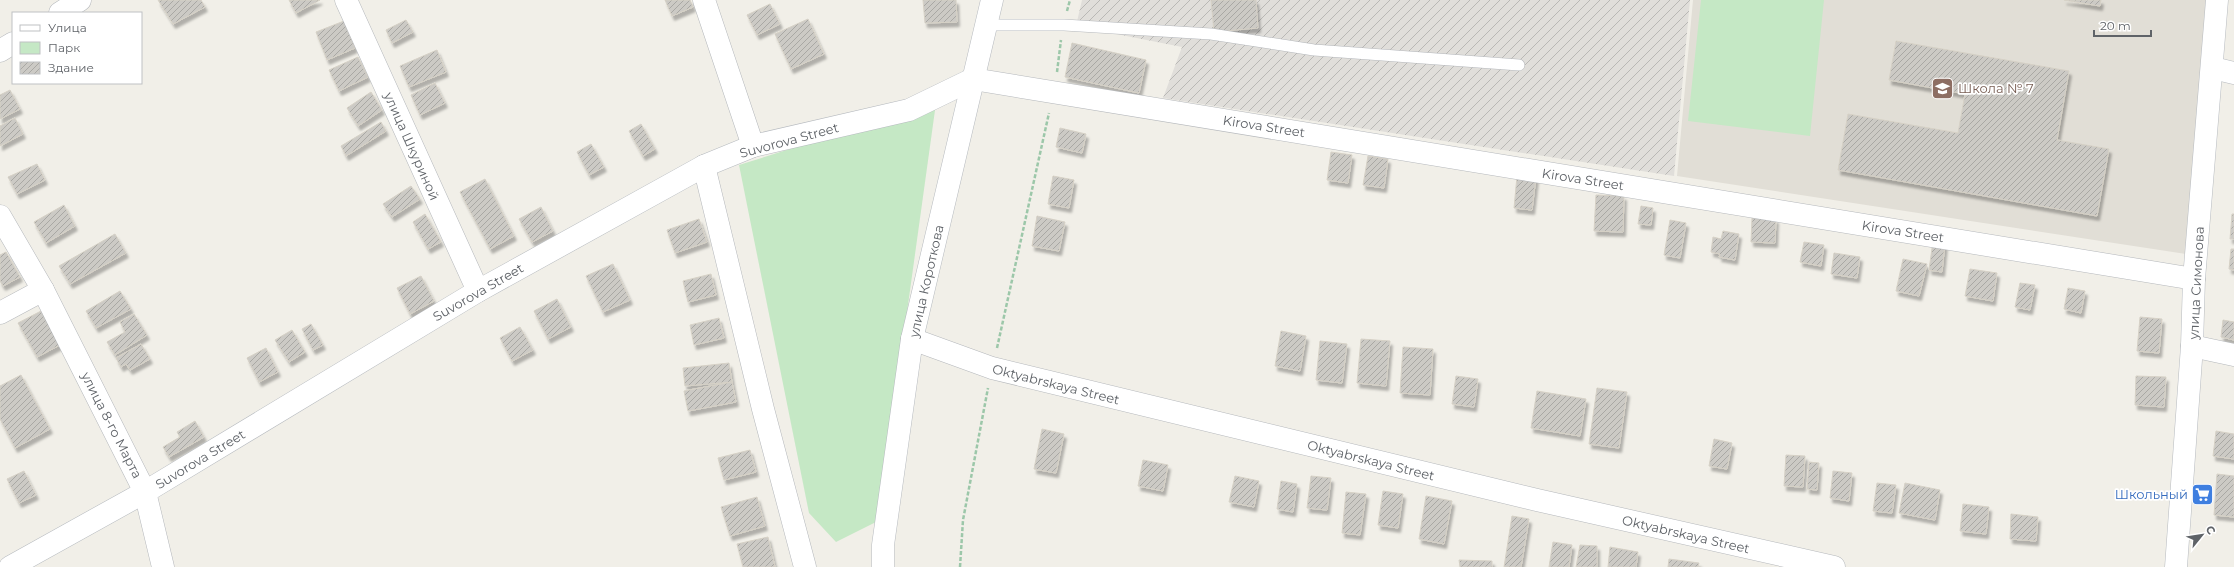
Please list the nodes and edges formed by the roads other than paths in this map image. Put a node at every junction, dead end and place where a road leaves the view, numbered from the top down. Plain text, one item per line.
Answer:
1 (80, 0) edge
2 (346, 0) edge
3 (704, 0) edge
4 (992, 0) edge
5 (2217, 0) edge
6 (62, 12) edge
7 (986, 25) junction
8 (12, 43) edge
9 (0, 51) edge
10 (1519, 65) dead end
11 (2213, 68) junction
12 (2234, 73) edge
13 (973, 79) junction
14 (753, 146) junction
15 (704, 166) junction
16 (0, 216) edge
17 (2194, 279) junction
18 (43, 290) junction
19 (478, 291) junction
20 (0, 313) edge
21 (912, 339) junction
22 (2192, 346) junction
23 (2234, 355) edge
24 (145, 492) junction
25 (10, 567) edge
26 (163, 567) edge
27 (805, 567) edge
28 (883, 567) edge
29 (1834, 567) edge
30 (2176, 567) edge

1 - 6 street
2 - 19 street, улица Шкуриной
3 - 14 street
4 - 7 street, улица Короткова
5 - 11 street, улица Симонова
7 - 10 lane
7 - 13 street, улица Короткова
8 - 9 street
11 - 12 street
11 - 17 street, улица Симонова
13 - 14 street, Suvorova Street
13 - 17 street, Kirova Street
13 - 21 street, улица Короткова
14 - 15 street, Suvorova Street
15 - 19 street, Suvorova Street
15 - 27 street
16 - 18 street, улица 8-го Марта
17 - 22 street, улица Симонова
18 - 20 street
18 - 24 street, улица 8-го Марта
19 - 24 street, Suvorova Street
21 - 28 street, улица Короткова
21 - 29 street, Oktyabrskaya Street
22 - 23 street
22 - 30 street, улица Симонова
24 - 25 street, Suvorova Street
24 - 26 street, улица 8-го Марта

